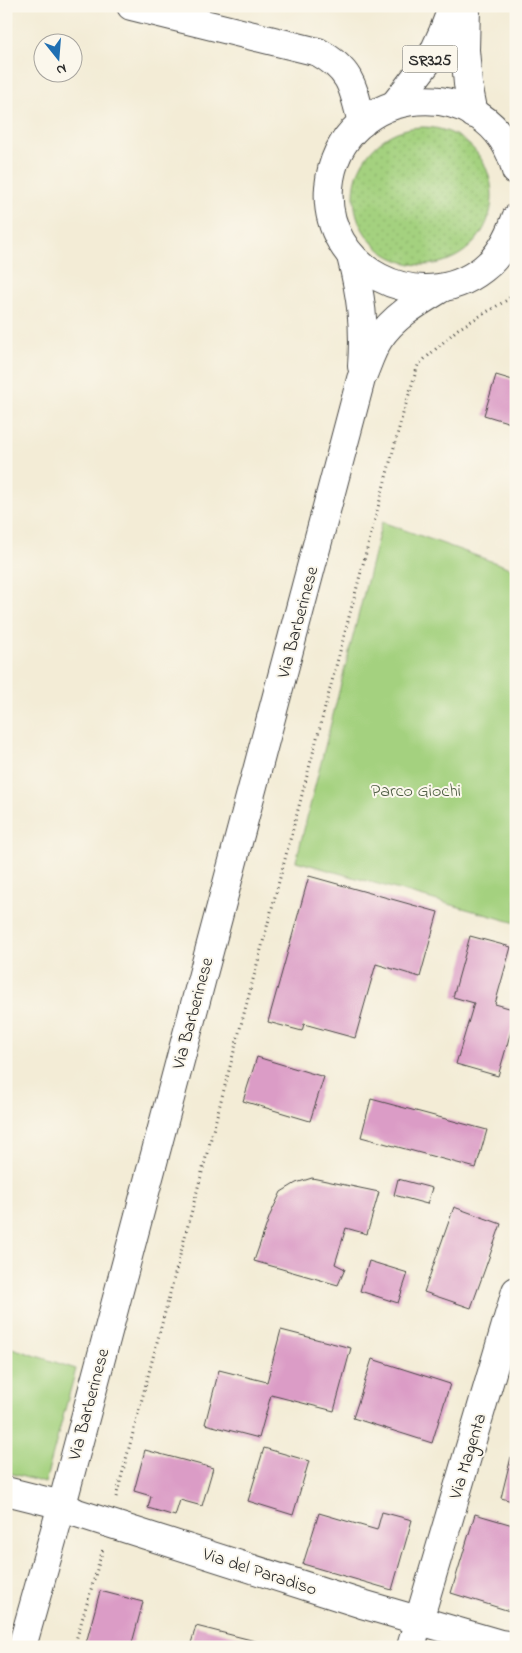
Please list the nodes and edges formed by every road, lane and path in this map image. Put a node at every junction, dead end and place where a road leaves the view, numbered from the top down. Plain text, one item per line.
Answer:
1 (130, 6) edge
2 (453, 6) edge
3 (466, 6) edge
4 (395, 104) junction
5 (474, 114) junction
6 (362, 123) junction
7 (509, 146) edge
8 (516, 171) edge
9 (516, 218) edge
10 (352, 256) junction
11 (442, 288) junction
12 (516, 291) edge
13 (361, 379) junction
14 (516, 1292) edge
15 (6, 1491) edge
16 (62, 1505) junction
17 (112, 1523) junction
18 (418, 1621) junction
19 (516, 1646) edge
20 (22, 1647) edge
21 (74, 1647) edge
22 (411, 1647) edge

1 - 6 main road
2 - 4 main road, Via Barberinese / SR325
3 - 5 main road, SR325
4 - 5 main road, Via Barberinese
4 - 6 main road, Via Barberinese
5 - 7 main road, Via Barberinese
6 - 10 main road, Via Barberinese
7 - 8 main road, Via Barberinese
9 - 11 main road, Via Barberinese
10 - 11 main road, Via Barberinese
10 - 13 main road, Via Barberinese
11 - 13 main road, Via Barberinese
12 - 17 path
13 - 16 main road, Via Barberinese
14 - 18 main road, Via Magenta
15 - 16 main road, Via del Paradiso
16 - 17 main road, Via del Paradiso
16 - 20 main road, Via Barberinese
17 - 18 main road, Via del Paradiso
17 - 21 path
18 - 19 main road, Via del Paradiso
18 - 22 main road, Via Magenta

